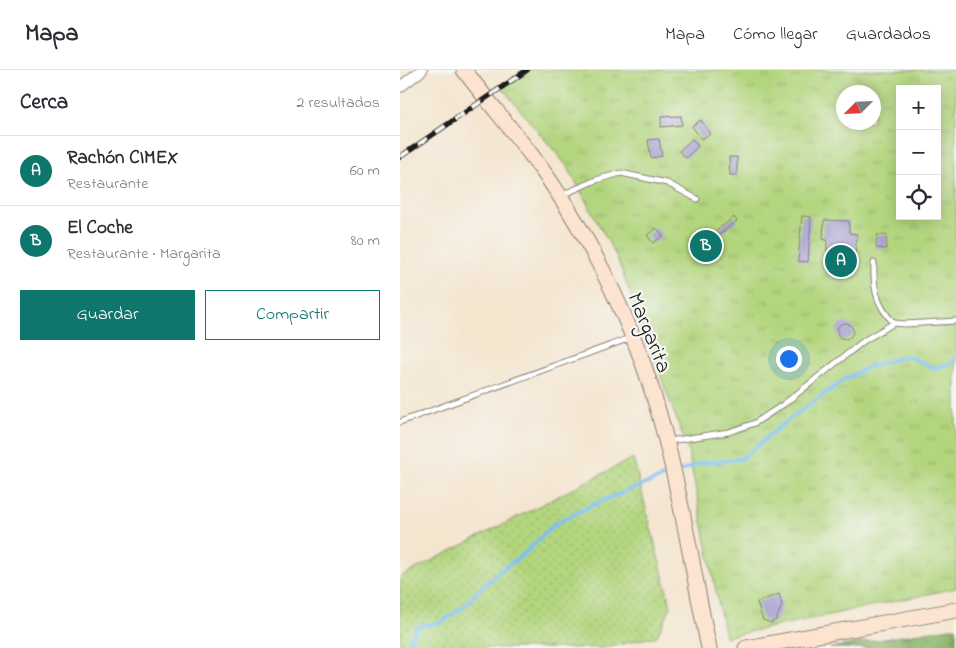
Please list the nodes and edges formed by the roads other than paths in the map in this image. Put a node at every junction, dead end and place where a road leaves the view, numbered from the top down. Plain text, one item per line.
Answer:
1 (422, 70) edge
2 (464, 70) edge
3 (400, 87) edge
4 (559, 196) junction
5 (697, 199) dead end
6 (874, 263) dead end
7 (956, 320) edge
8 (894, 323) junction
9 (633, 337) junction
10 (400, 422) edge
11 (666, 441) junction
12 (956, 610) edge
13 (709, 648) edge
14 (746, 648) edge

1 - 3 street
2 - 4 main road, Margarita
4 - 5 lane
4 - 9 main road, Margarita
6 - 8 lane
7 - 8 lane
8 - 11 lane
9 - 10 lane
9 - 11 main road, Margarita
11 - 13 main road, Margarita
12 - 14 main road

